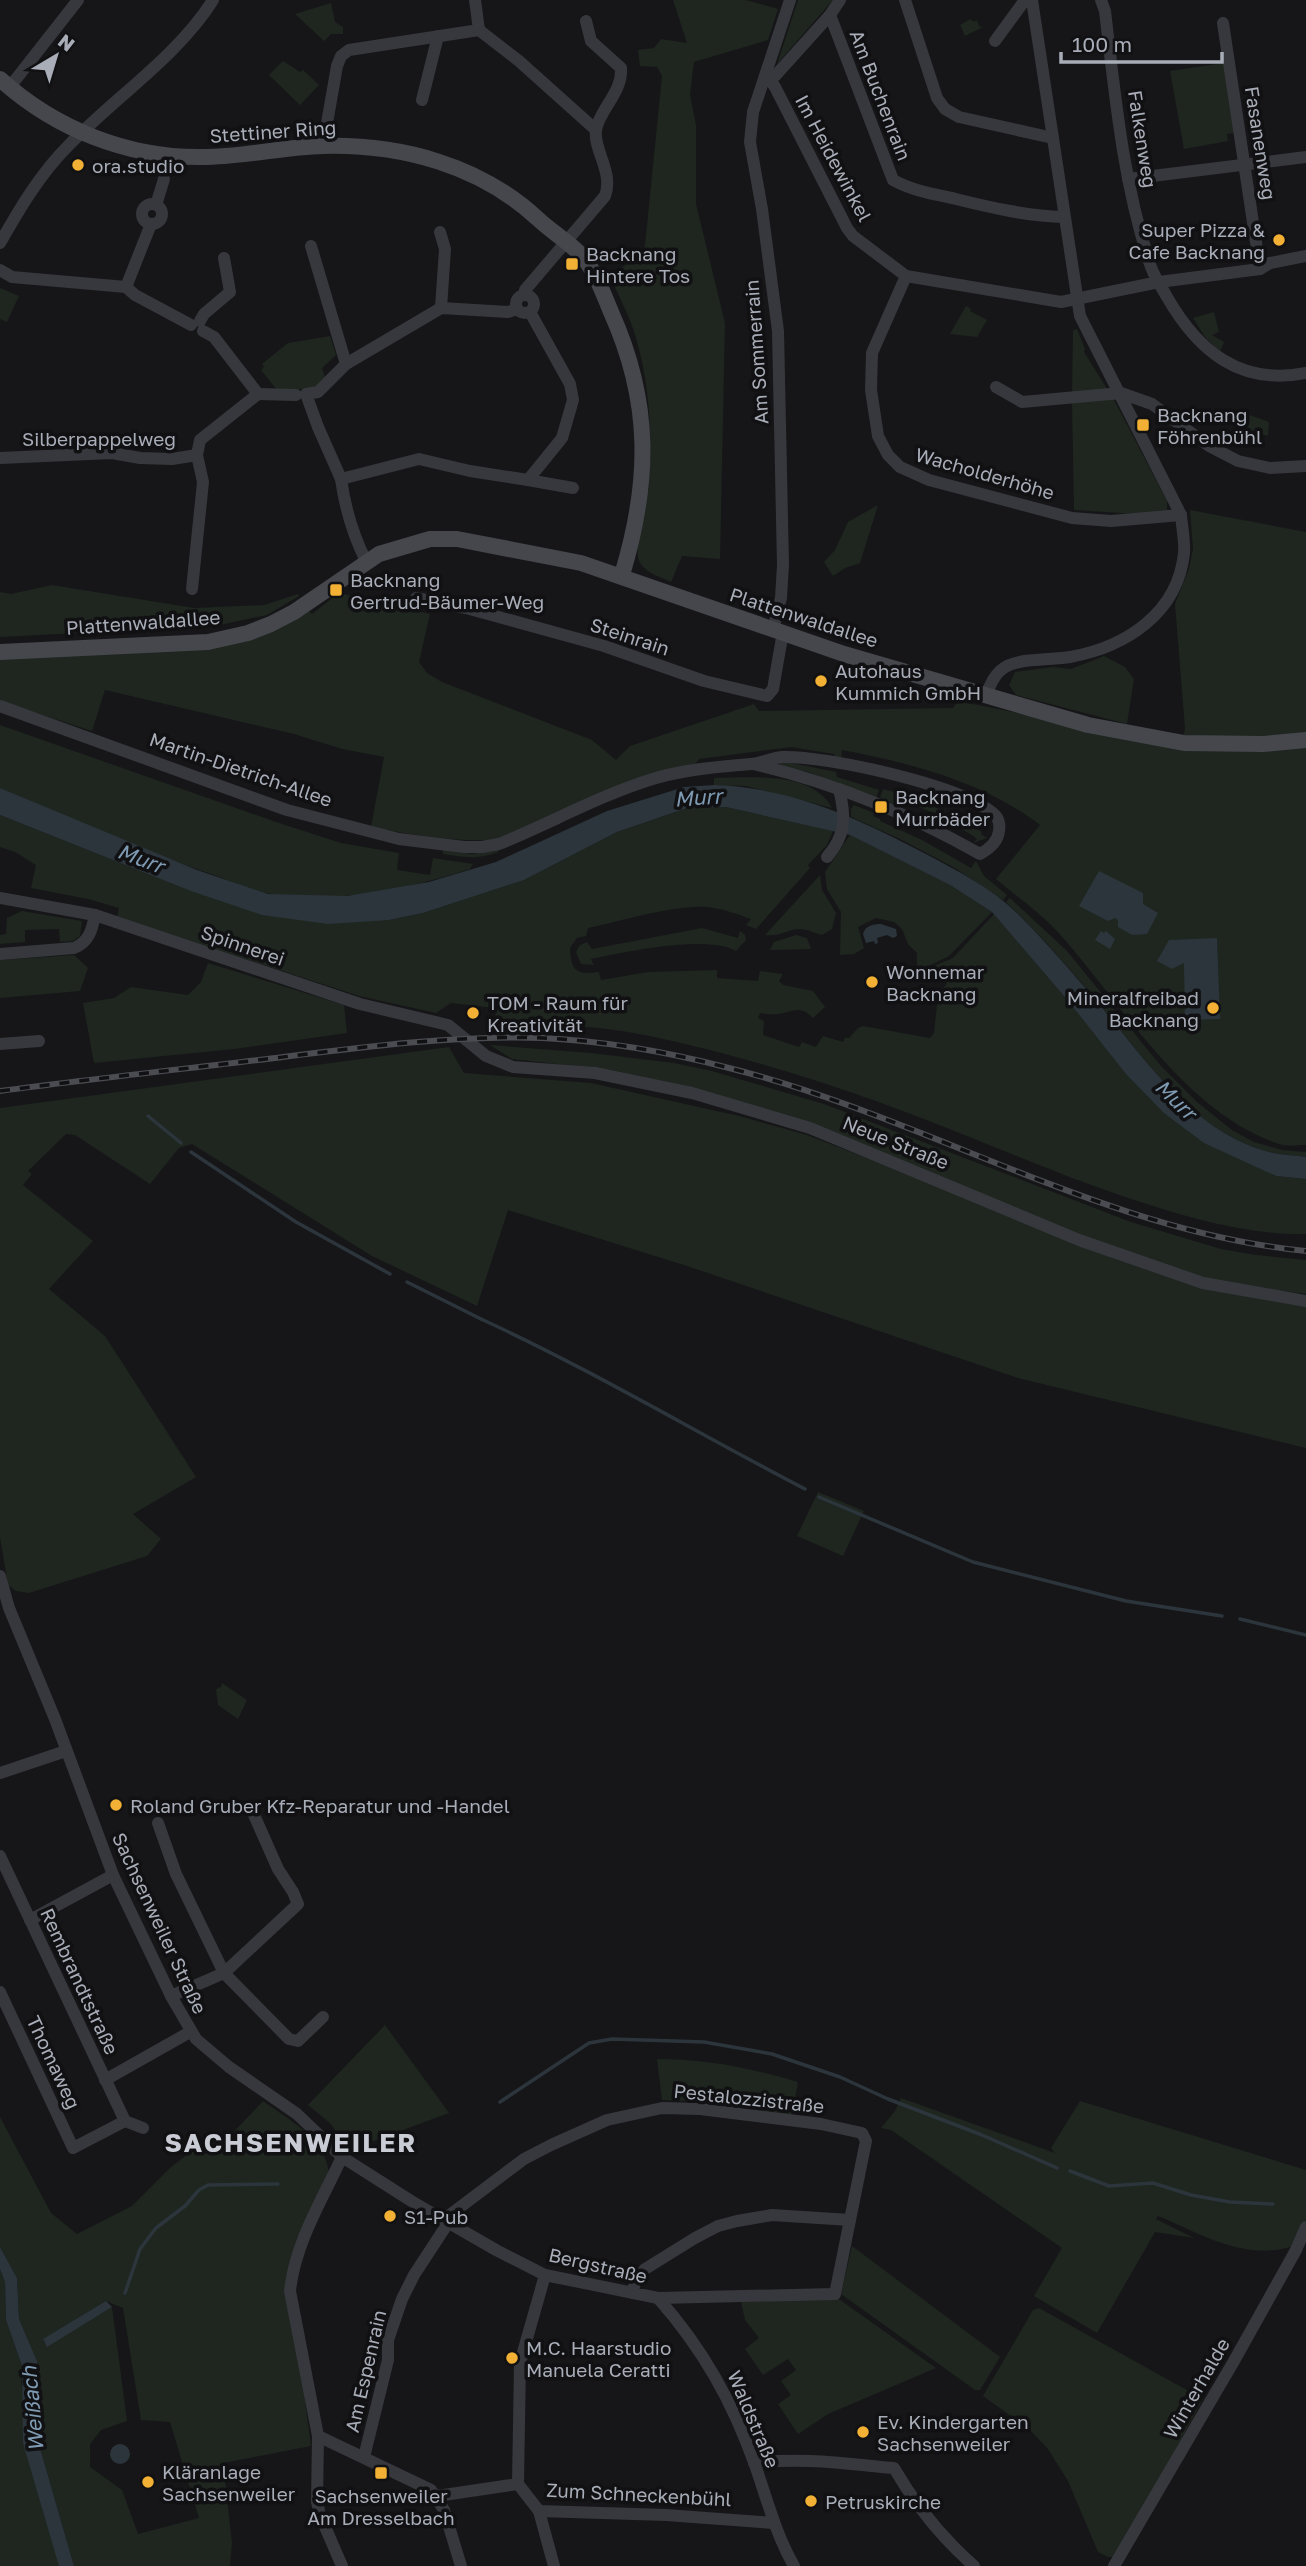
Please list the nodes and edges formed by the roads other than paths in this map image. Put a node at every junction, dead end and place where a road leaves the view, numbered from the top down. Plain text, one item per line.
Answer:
1 (78, 0) edge
2 (213, 0) edge
3 (475, 0) edge
4 (790, 0) edge
5 (840, 0) edge
6 (905, 0) edge
7 (1025, 0) edge
8 (1032, 0) edge
9 (1101, 0) edge
10 (830, 15) junction
11 (586, 21) dead end
12 (1223, 23) dead end
13 (479, 30) junction
14 (438, 36) junction
15 (995, 41) dead end
16 (766, 74) junction
17 (9, 82) edge
18 (422, 100) dead end
19 (596, 130) junction
20 (82, 133) junction
21 (1053, 138) junction
22 (323, 146) junction
23 (1306, 157) edge
24 (1245, 164) junction
25 (164, 179) dead end
26 (1128, 179) junction
27 (1065, 218) junction
28 (440, 232) dead end
29 (566, 241) junction
30 (0, 243) edge
31 (312, 246) dead end
32 (1306, 256) edge
33 (224, 258) dead end
34 (1260, 269) junction
35 (0, 270) edge
36 (905, 276) junction
37 (1159, 282) junction
38 (125, 286) junction
39 (1077, 298) junction
40 (441, 308) junction
41 (523, 311) junction
42 (198, 326) junction
43 (346, 364) junction
44 (1306, 373) edge
45 (996, 387) dead end
46 (1121, 393) junction
47 (258, 394) junction
48 (296, 395) dead end
49 (197, 455) junction
50 (0, 458) edge
51 (1306, 466) edge
52 (341, 479) junction
53 (528, 480) junction
54 (573, 488) dead end
55 (1181, 515) junction
56 (366, 561) junction
57 (622, 575) junction
58 (192, 589) dead end
59 (416, 598) dead end
60 (778, 631) junction
61 (0, 652) edge
62 (986, 696) junction
63 (0, 706) edge
64 (1306, 740) edge
65 (753, 764) junction
66 (840, 795) junction
67 (827, 857) dead end
68 (0, 898) edge
69 (95, 915) junction
70 (0, 954) edge
71 (468, 1040) joint
72 (39, 1041) dead end
73 (0, 1044) edge
74 (1306, 1301) edge
75 (0, 1576) edge
76 (66, 1751) junction
77 (0, 1773) edge
78 (250, 1806) dead end
79 (158, 1823) dead end
80 (0, 1856) edge
81 (113, 1875) junction
82 (30, 1920) junction
83 (223, 1973) junction
84 (0, 1992) edge
85 (171, 1996) junction
86 (323, 2017) dead end
87 (191, 2032) junction
88 (105, 2080) junction
89 (125, 2121) junction
90 (143, 2128) dead end
91 (342, 2157) junction
92 (850, 2220) junction
93 (445, 2221) junction
94 (1306, 2227) edge
95 (545, 2275) junction
96 (632, 2293) junction
97 (658, 2298) junction
98 (318, 2436) junction
99 (364, 2457) junction
100 (754, 2463) junction
101 (518, 2484) junction
102 (437, 2496) junction
103 (539, 2511) junction
104 (774, 2523) junction
105 (342, 2566) edge
106 (461, 2566) edge
107 (554, 2566) edge
108 (794, 2566) edge
109 (974, 2566) edge
110 (1114, 2566) edge

1 - 17 street
2 - 20 street
3 - 13 street
4 - 16 street, Am Sommerrain
5 - 10 street
6 - 21 street
7 - 15 street
8 - 21 street
9 - 26 street, Falkenweg
10 - 16 street
10 - 27 street, Am Buchenrain
11 - 19 street
12 - 24 street, Fasanenweg
13 - 14 street
13 - 19 street
14 - 18 street
14 - 22 street
16 - 36 street, Im Heidewinkel
16 - 60 street, Am Sommerrain
17 - 20 street, Stettiner Ring
19 - 29 street
20 - 22 street, Stettiner Ring
20 - 30 street
21 - 27 street
22 - 29 street, Stettiner Ring
23 - 24 street
24 - 26 street
24 - 34 street, Fasanenweg
25 - 38 street
26 - 37 street, Falkenweg
27 - 39 street
28 - 40 street
29 - 41 street
29 - 57 street, Stettiner Ring
31 - 43 street
32 - 34 street, Im Heidewinkel
33 - 42 street
34 - 37 street, Im Heidewinkel
35 - 38 street
36 - 39 street, Im Heidewinkel
36 - 55 street, Wacholderhöhe
37 - 39 street, Im Heidewinkel
37 - 44 street, Falkenweg
38 - 42 street
39 - 46 street
40 - 41 street
40 - 43 street
41 - 53 street
42 - 47 street
43 - 52 street
45 - 46 street
46 - 51 street
46 - 55 street
47 - 48 street
47 - 49 street
49 - 50 street, Silberpappelweg
49 - 58 street
52 - 53 street
52 - 56 street
53 - 54 street
55 - 62 street
56 - 57 street, Plattenwaldallee
56 - 61 street, Plattenwaldallee
57 - 60 street, Plattenwaldallee
59 - 60 street, Steinrain
60 - 62 street, Plattenwaldallee
62 - 64 street, Plattenwaldallee
63 - 65 street, Martin-Dietrich-Allee
65 - 66 street, Martin-Dietrich-Allee
65 - 66 street, Martin-Dietrich-Allee
66 - 67 street
68 - 69 street, Spinnerei
69 - 70 street
69 - 71 street, Spinnerei
71 - 74 street, Neue Straße
72 - 73 street
75 - 76 street, Sachsenweiler Straße
76 - 77 street
76 - 81 street, Sachsenweiler Straße
78 - 83 street
79 - 83 street
80 - 82 street, Rembrandtstraße
81 - 82 street
81 - 85 street, Sachsenweiler Straße
82 - 88 street, Rembrandtstraße
83 - 85 street
83 - 86 street
84 - 89 street, Thomaweg
85 - 87 street, Sachsenweiler Straße
87 - 88 street
87 - 91 street, Sachsenweiler Straße
88 - 89 street, Rembrandtstraße
89 - 90 street
91 - 93 street, Bergstraße
91 - 98 street
92 - 93 street, Pestalozzistraße
92 - 96 street
92 - 97 street, Bergstraße
93 - 95 street, Bergstraße
93 - 99 street, Am Espenrain
94 - 110 street, Winterhalde
95 - 96 street, Bergstraße
95 - 101 street
96 - 97 street, Bergstraße
97 - 100 street, Waldstraße
98 - 99 street
98 - 105 street
99 - 102 street
100 - 104 street, Waldstraße
100 - 109 street
101 - 102 street, Zum Schneckenbühl
101 - 103 street, Zum Schneckenbühl
102 - 106 street
103 - 104 street, Zum Schneckenbühl
103 - 107 street
104 - 108 street, Waldstraße

